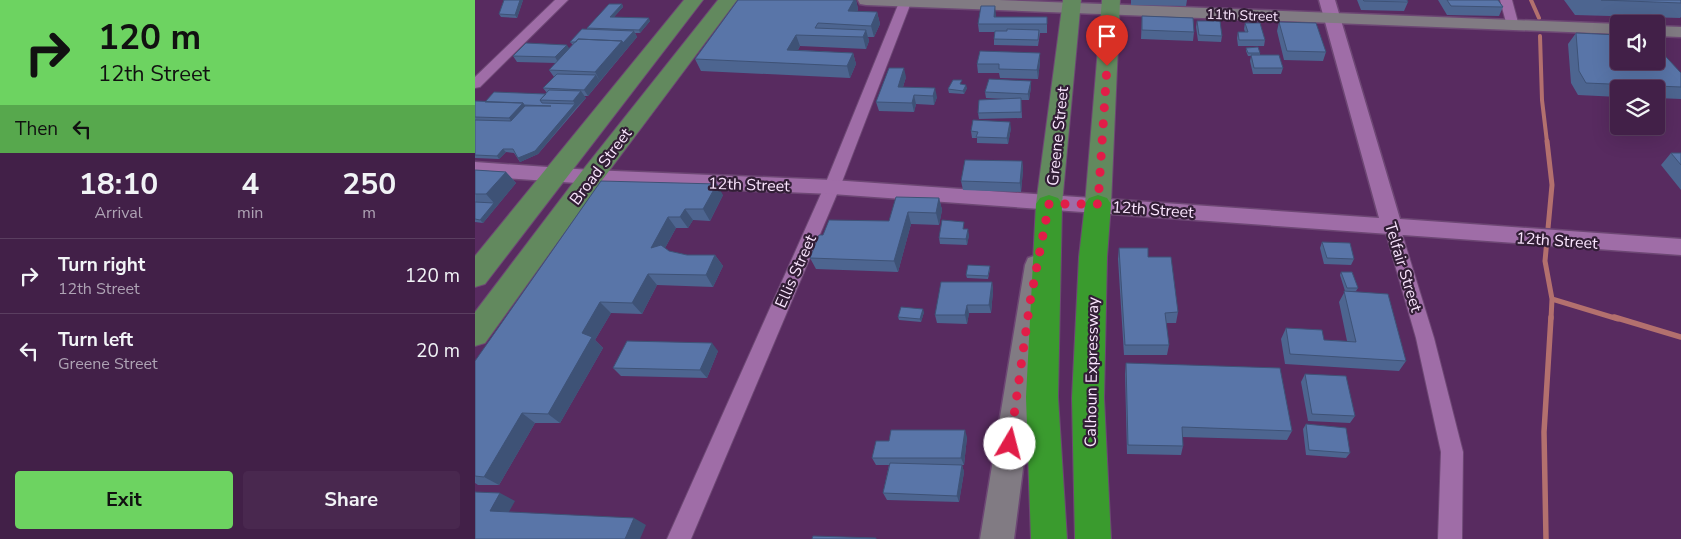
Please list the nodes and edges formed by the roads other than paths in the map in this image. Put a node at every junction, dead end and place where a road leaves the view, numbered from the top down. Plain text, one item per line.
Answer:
1 (562, 0) edge
2 (694, 0) edge
3 (728, 0) edge
4 (866, 0) edge
5 (1327, 0) edge
6 (1506, 0) edge
7 (905, 1) edge
8 (1071, 4) edge
9 (1111, 5) edge
10 (1333, 18) junction
11 (1513, 26) junction
12 (1610, 29) edge
13 (1665, 31) edge
14 (1681, 32) edge
15 (475, 84) edge
16 (475, 169) edge
17 (555, 175) junction
18 (591, 177) junction
19 (832, 187) junction
20 (1049, 204) junction
21 (1098, 204) junction
22 (1391, 227) junction
23 (1681, 248) edge
24 (475, 276) edge
25 (475, 334) edge
26 (679, 539) edge
27 (997, 539) edge
28 (1049, 539) edge
29 (1093, 539) edge
30 (1449, 539) edge

1 - 15 street
2 - 17 main road, Broad Street
3 - 18 main road, Broad Street
4 - 7 main road, 11th Street
5 - 10 street, Telfair Street
6 - 11 street
7 - 8 main road, 11th Street
7 - 19 street, Ellis Street
8 - 9 main road, 11th Street
8 - 20 main road, Greene Street
9 - 10 main road, 11th Street
9 - 21 main road
10 - 11 main road, 11th Street
10 - 22 street, Telfair Street
11 - 12 main road, 11th Street
13 - 14 main road
16 - 17 street, 12th Street
17 - 18 street, 12th Street
17 - 24 main road, Broad Street
18 - 19 street, 12th Street
18 - 25 main road, Broad Street
19 - 20 street, 12th Street
19 - 26 street, Ellis Street
20 - 21 street, 12th Street
20 - 27 main road, Greene Street
20 - 28 highway
21 - 22 street, 12th Street
21 - 29 highway, Calhoun Expressway
22 - 23 street, 12th Street
22 - 30 street, Telfair Street

